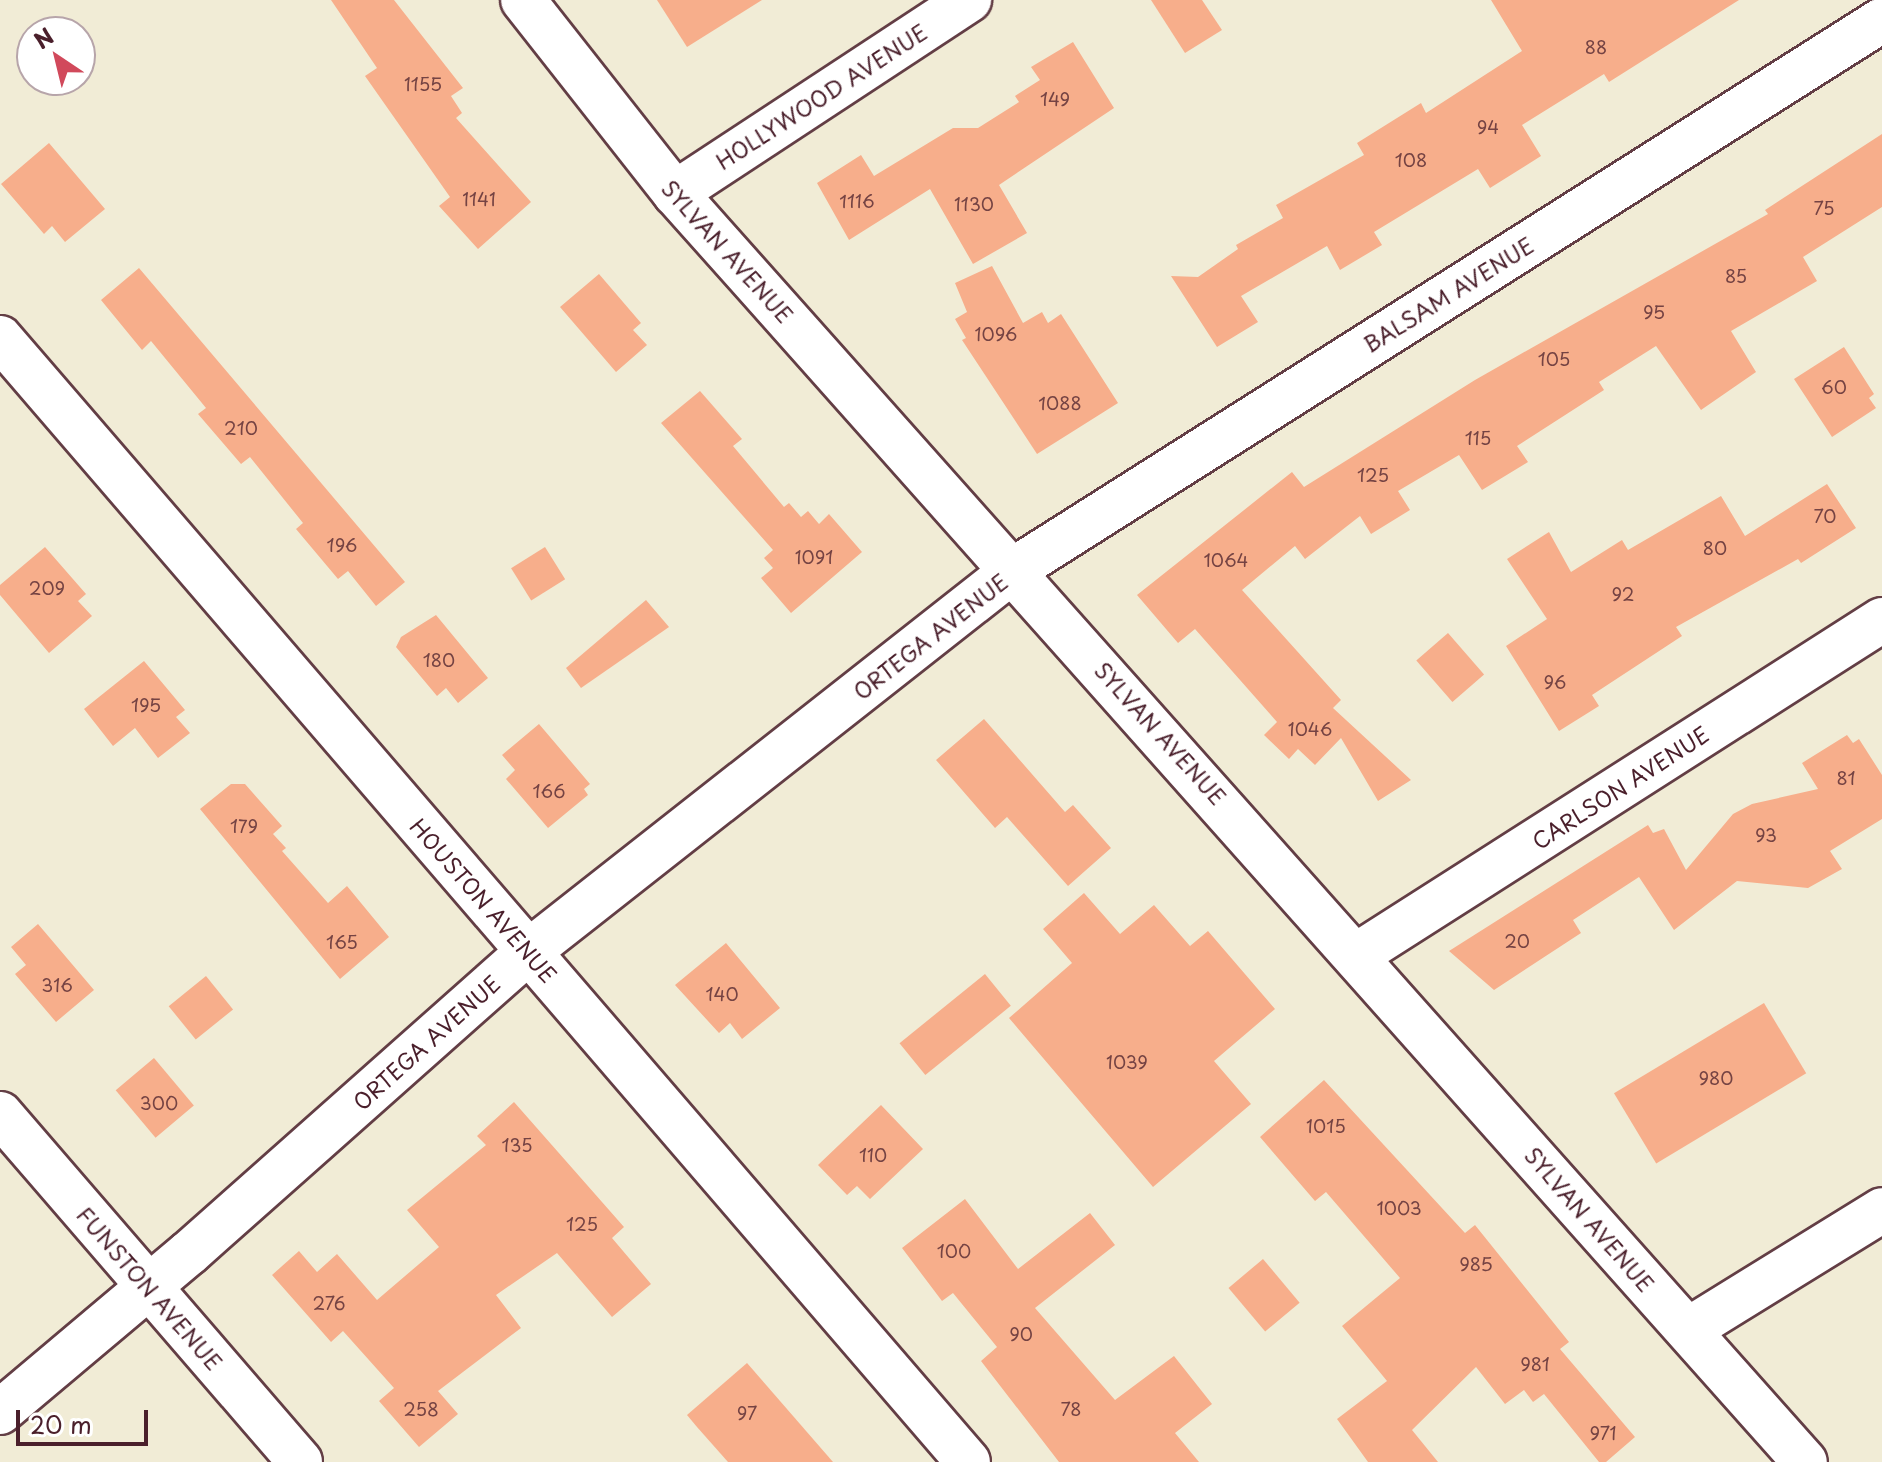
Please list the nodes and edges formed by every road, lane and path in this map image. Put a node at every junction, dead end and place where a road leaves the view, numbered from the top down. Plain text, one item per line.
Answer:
1 (523, 0) edge
2 (969, 0) edge
3 (1882, 20) edge
4 (675, 193) junction
5 (0, 338) edge
6 (1015, 569) junction
7 (1882, 620) edge
8 (528, 952) junction
9 (1357, 955) junction
10 (0, 1114) edge
11 (1882, 1210) edge
12 (148, 1286) junction
13 (1688, 1330) junction
14 (0, 1412) edge
15 (300, 1462) edge
16 (968, 1462) edge
17 (1805, 1462) edge

1 - 4 street, SYLVAN AVENUE
2 - 4 street, HOLLYWOOD AVENUE
3 - 6 street, BALSAM AVENUE
4 - 6 street, SYLVAN AVENUE
5 - 8 street, HOUSTON AVENUE
6 - 8 street, ORTEGA AVENUE
6 - 9 street, SYLVAN AVENUE
7 - 9 street, CARLSON AVENUE
8 - 12 street, ORTEGA AVENUE
8 - 16 street, HOUSTON AVENUE
9 - 13 street, SYLVAN AVENUE
10 - 12 street, FUNSTON AVENUE
11 - 13 street
12 - 14 street, ORTEGA AVENUE
12 - 15 street, FUNSTON AVENUE
13 - 17 street, SYLVAN AVENUE

